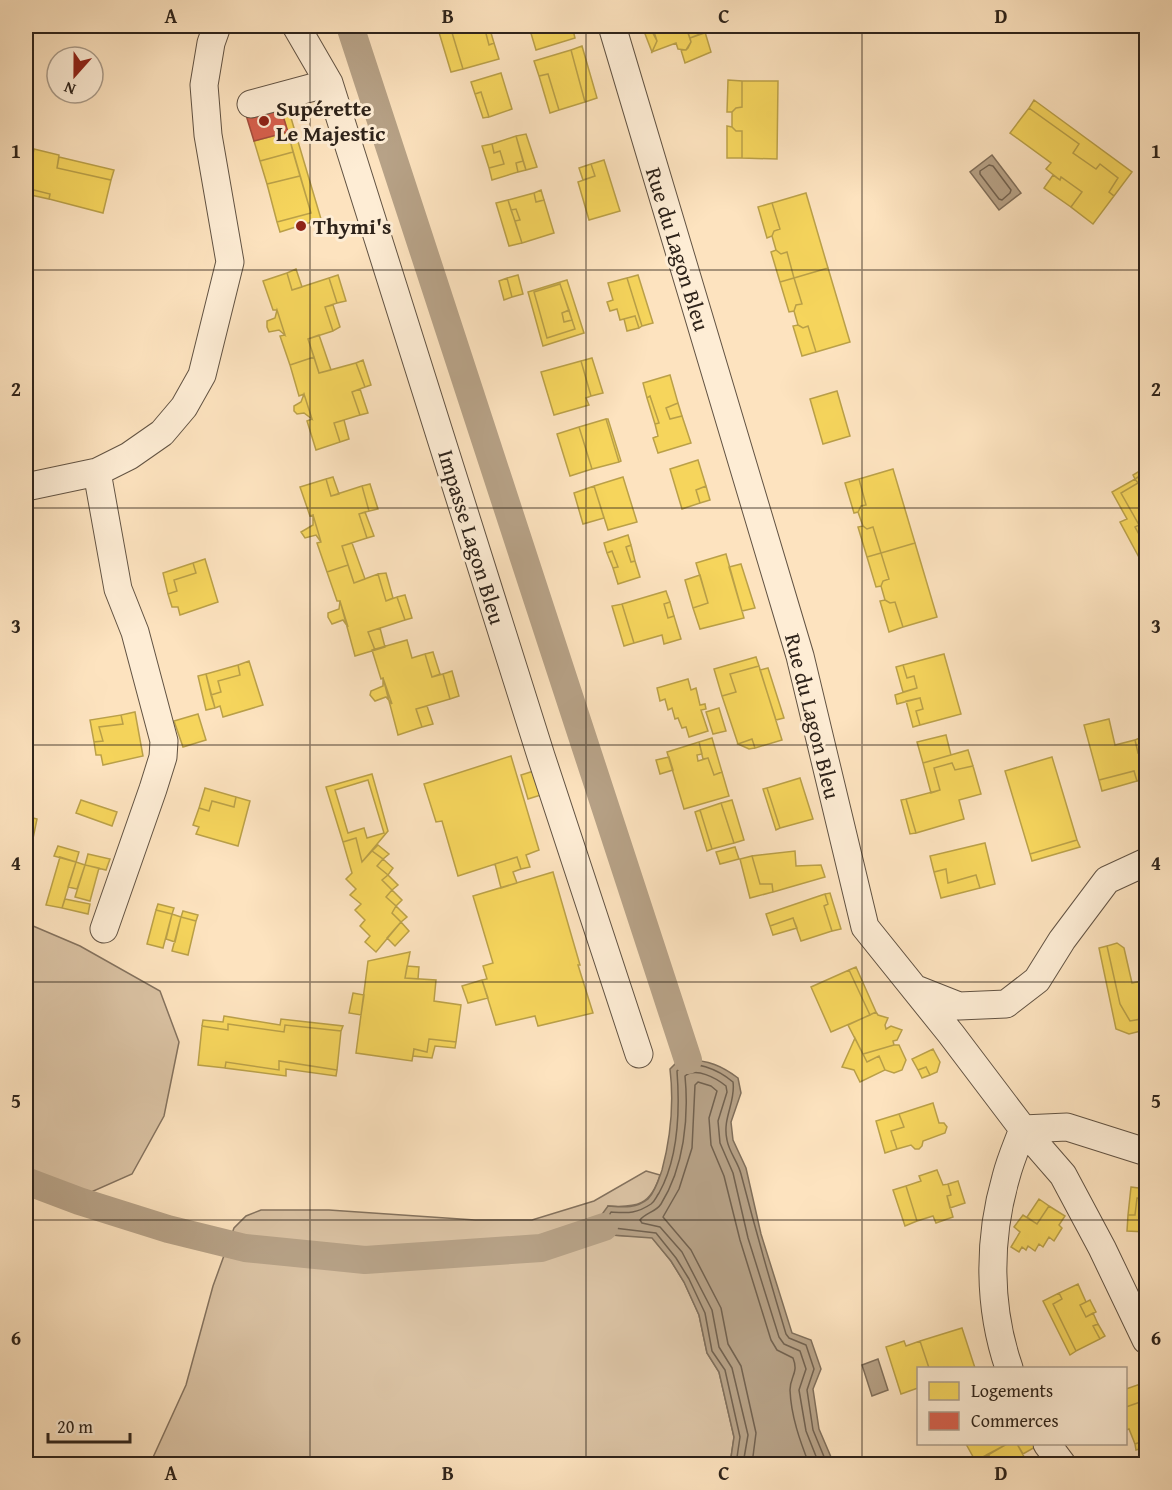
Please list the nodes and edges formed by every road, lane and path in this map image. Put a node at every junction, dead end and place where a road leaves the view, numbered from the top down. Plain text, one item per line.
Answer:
1 (217, 26) edge
2 (296, 26) edge
3 (612, 26) edge
4 (329, 83) junction
5 (251, 104) dead end
6 (97, 472) junction
7 (26, 487) edge
8 (1146, 862) edge
9 (104, 928) dead end
10 (915, 988) junction
11 (639, 1054) dead end
12 (1023, 1129) junction
13 (1146, 1152) edge
14 (1146, 1340) edge
15 (1010, 1367) edge
16 (1048, 1445) edge
17 (1062, 1464) edge

1 - 6 street
2 - 4 street, Impasse Lagon Bleu
3 - 10 street, Rue du Lagon Bleu
4 - 5 street
4 - 11 street, Impasse Lagon Bleu
6 - 7 street
6 - 9 street
8 - 10 street
10 - 12 street, Rue du Lagon Bleu
12 - 13 street
12 - 14 street, Rue du Lagon Bleu
12 - 15 street
16 - 17 street

